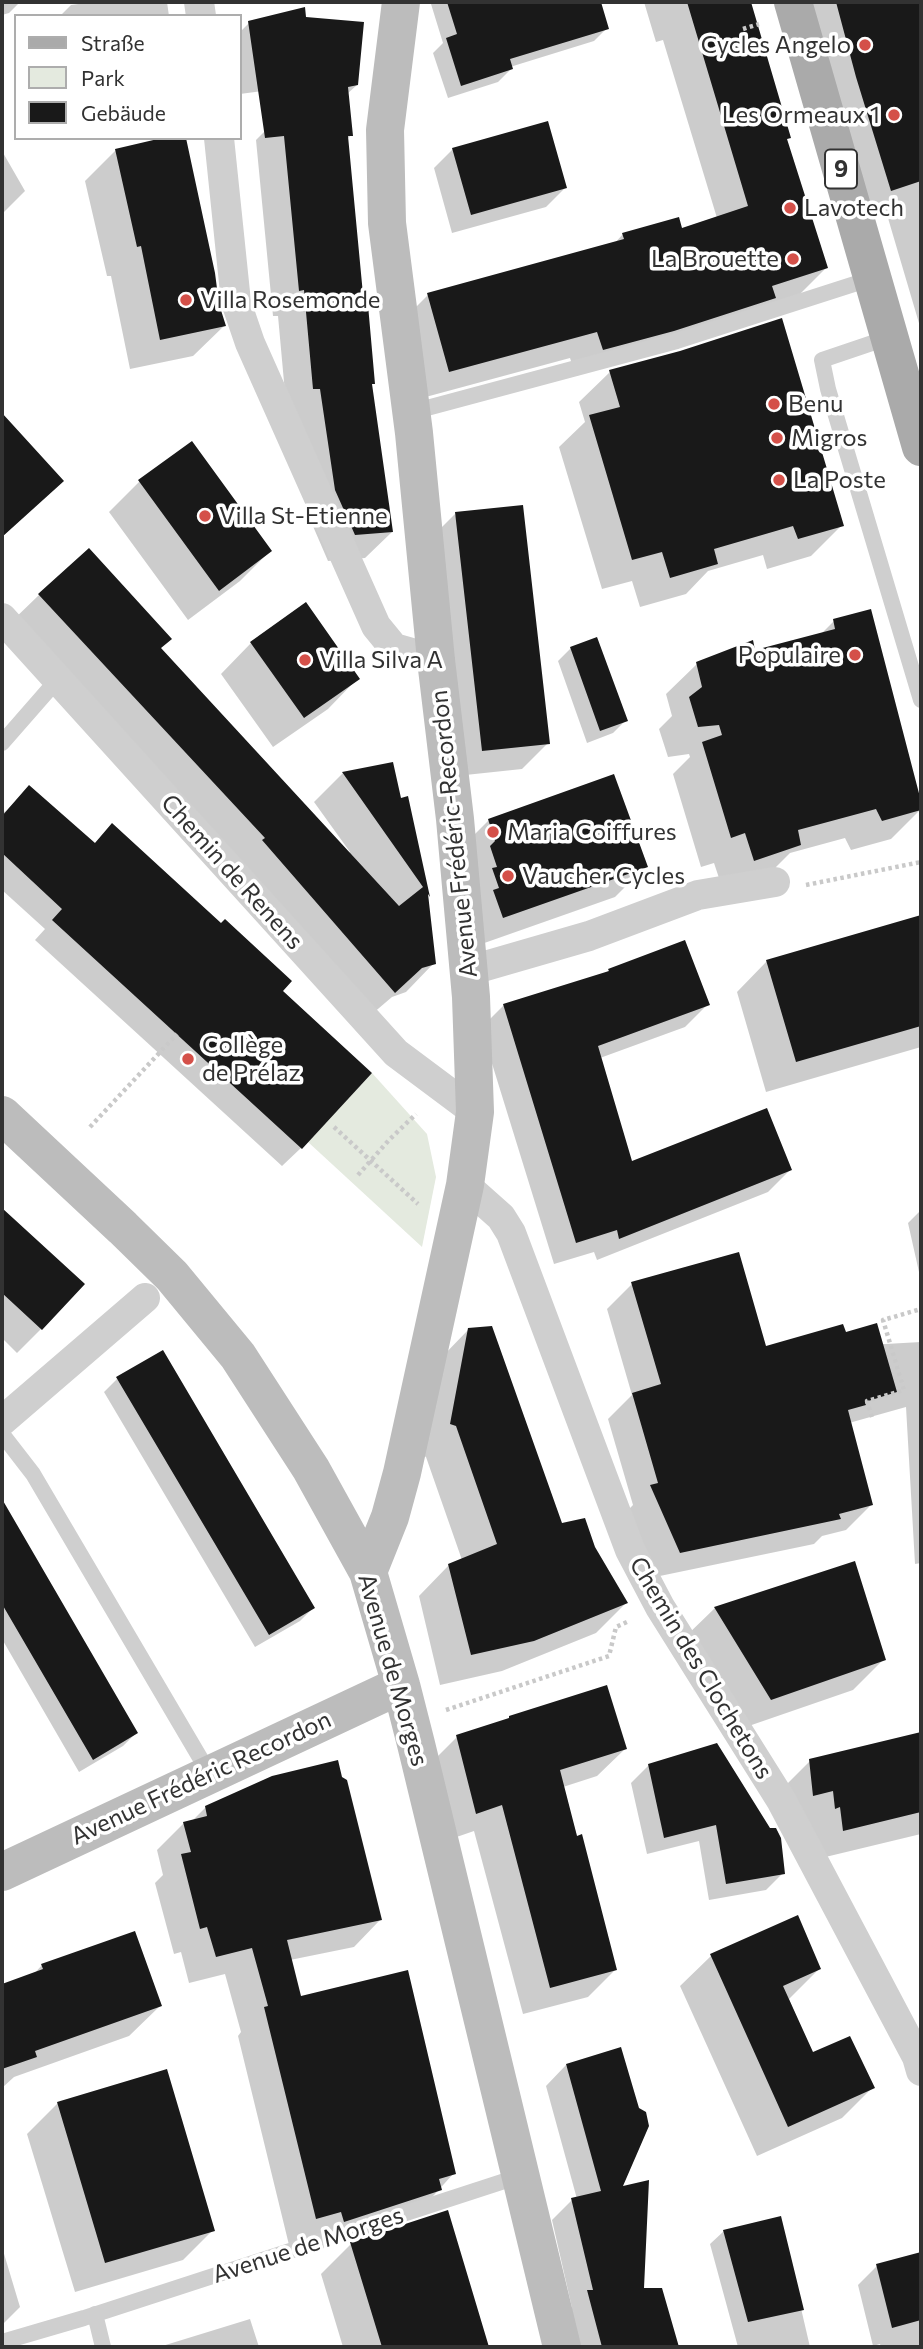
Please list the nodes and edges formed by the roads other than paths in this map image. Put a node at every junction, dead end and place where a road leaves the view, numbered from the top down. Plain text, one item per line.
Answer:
1 (401, 2) edge
2 (779, 12) edge
3 (219, 140) edge
4 (873, 278) junction
5 (890, 337) junction
6 (912, 376) edge
7 (411, 412) junction
8 (921, 447) edge
9 (2, 618) edge
10 (436, 660) junction
11 (58, 679) junction
12 (921, 700) edge
13 (2, 743) edge
14 (775, 882) dead end
15 (468, 971) junction
16 (475, 1112) junction
17 (2, 1115) edge
18 (465, 1185) junction
19 (145, 1298) dead end
20 (2, 1421) edge
21 (2, 1434) edge
22 (368, 1572) junction
23 (401, 1685) junction
24 (209, 1773) junction
25 (4, 1866) edge
26 (921, 2071) edge
27 (520, 2176) junction
28 (95, 2314) junction
29 (2, 2342) edge
30 (103, 2347) edge
31 (562, 2347) edge

1 - 7 street, Avenue Frédéric-Recordon
2 - 4 main road, 9
3 - 10 street
4 - 5 main road, 9
4 - 7 lane
5 - 6 main road, 9
5 - 12 lane
6 - 8 main road, 9
7 - 10 street, Avenue Frédéric-Recordon
9 - 11 street, Chemin de Renens
10 - 15 street, Avenue Frédéric-Recordon
11 - 13 lane
11 - 16 street, Chemin de Renens
14 - 15 street
15 - 16 street, Avenue Frédéric-Recordon
16 - 18 street, Avenue Frédéric-Recordon
17 - 22 street, Avenue de Morges
18 - 22 street, Avenue Frédéric-Recordon
18 - 26 street, Chemin des Clochetons
19 - 20 street
21 - 24 lane
22 - 23 street, Avenue de Morges
23 - 24 street, Avenue Frédéric Recordon
23 - 27 street, Avenue de Morges
24 - 25 street, Avenue Frédéric Recordon
27 - 28 lane, Avenue de Morges
27 - 31 street, Avenue de Morges
28 - 29 lane, Avenue de Morges
28 - 30 lane

